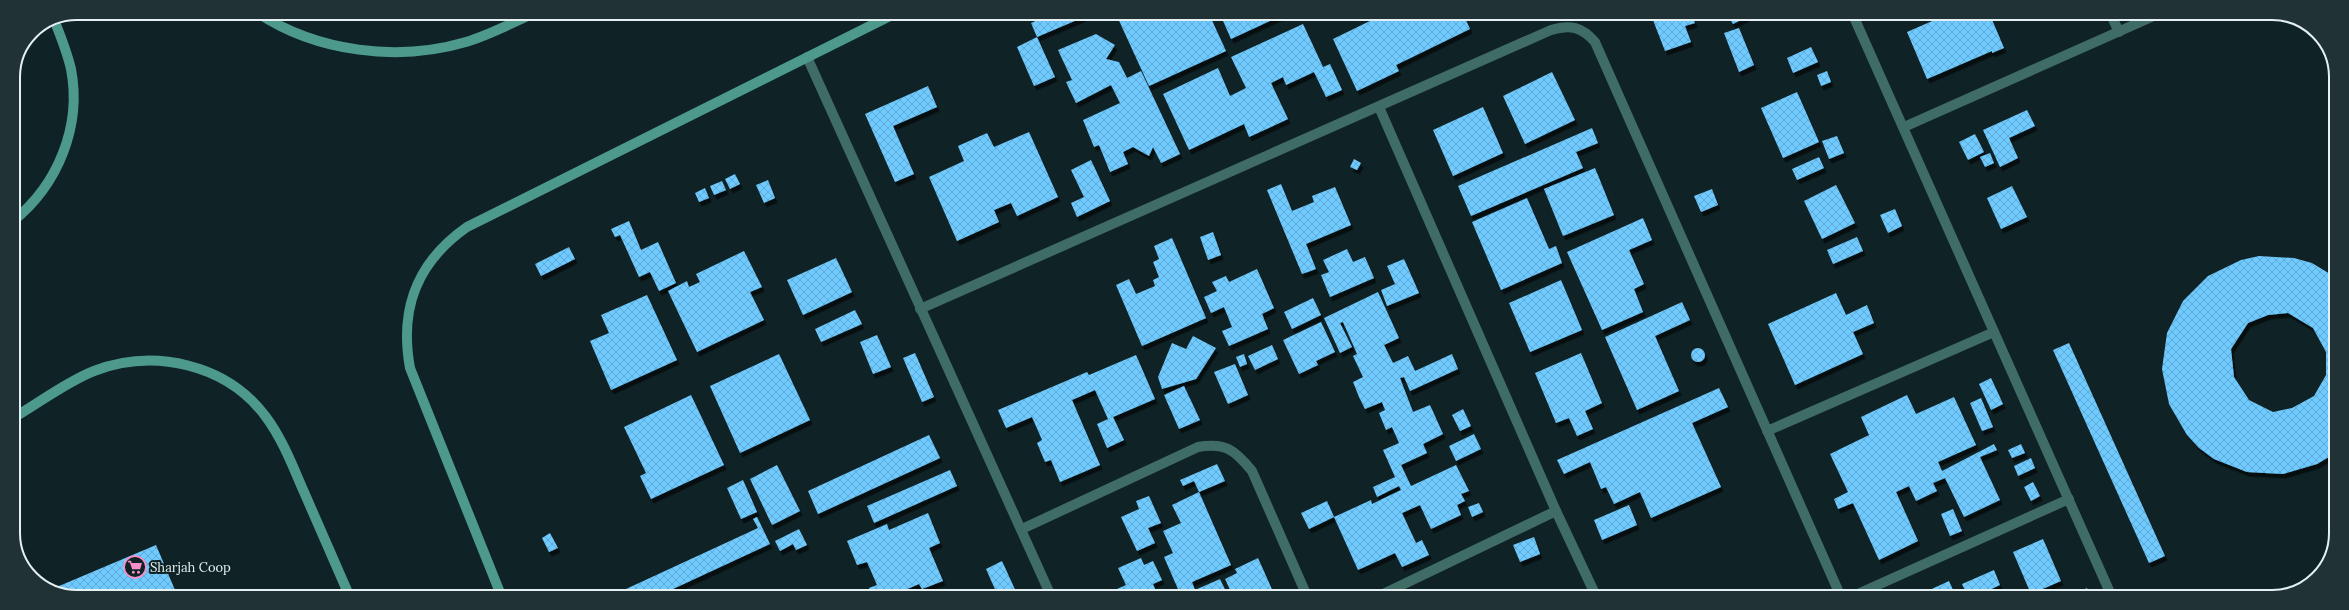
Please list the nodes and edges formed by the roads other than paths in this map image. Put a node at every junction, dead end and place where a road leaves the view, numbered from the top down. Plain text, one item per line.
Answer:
1 (271, 20) edge
2 (518, 20) edge
3 (882, 20) edge
4 (1855, 20) edge
5 (2113, 20) edge
6 (2145, 20) edge
7 (56, 24) edge
8 (2119, 32) junction
9 (807, 57) junction
10 (1379, 107) junction
11 (1904, 127) junction
12 (20, 215) edge
13 (920, 309) junction
14 (1994, 332) junction
15 (20, 414) edge
16 (1767, 431) junction
17 (2069, 499) junction
18 (1556, 511) junction
19 (1022, 529) junction
20 (347, 590) edge
21 (499, 590) edge
22 (1048, 590) edge
23 (1304, 590) edge
24 (1391, 590) edge
25 (1593, 590) edge
26 (1838, 590) edge
27 (1867, 590) edge
28 (2109, 590) edge

1 - 2 main road
3 - 9 main road
4 - 11 street
5 - 8 street
6 - 8 street
7 - 12 main road
8 - 11 street
9 - 13 street
9 - 21 main road
10 - 13 street
10 - 16 street
10 - 18 street
11 - 14 street
13 - 19 street
14 - 16 street
14 - 17 street
15 - 20 main road
16 - 26 street
17 - 27 street
17 - 28 street
18 - 24 street
18 - 25 street
19 - 22 street
19 - 23 street

